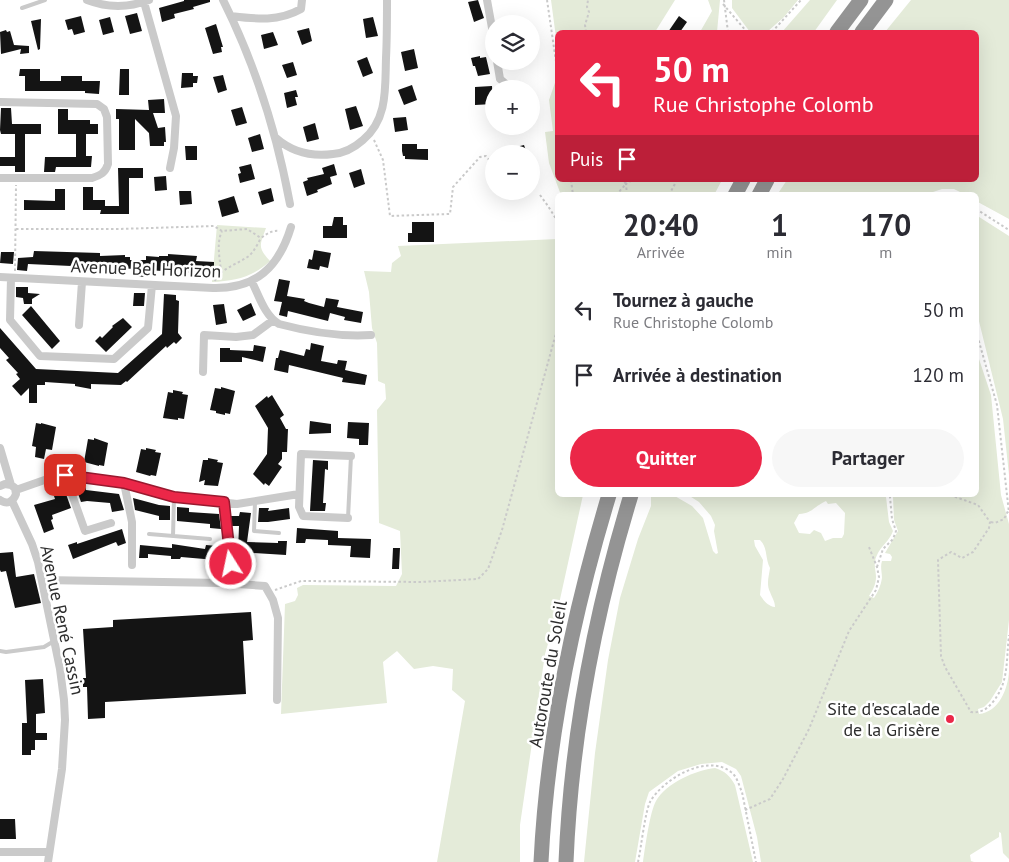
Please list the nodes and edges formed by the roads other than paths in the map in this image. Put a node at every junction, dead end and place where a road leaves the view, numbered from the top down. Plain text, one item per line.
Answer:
1 (45, 0) edge
2 (88, 0) edge
3 (223, 0) edge
4 (302, 0) edge
5 (388, 0) edge
6 (487, 0) edge
7 (860, 0) edge
8 (886, 0) edge
9 (147, 1) edge
10 (22, 8) dead end
11 (490, 15) edge
12 (231, 16) junction
13 (838, 30) edge
14 (864, 30) edge
15 (0, 102) edge
16 (276, 138) junction
17 (170, 168) dead end
18 (0, 178) edge
19 (290, 204) dead end
20 (291, 230) road end
21 (0, 277) edge
22 (13, 278) junction
23 (82, 282) junction
24 (252, 282) junction
25 (152, 285) junction
26 (272, 320) junction
27 (79, 325) dead end
28 (371, 335) dead end
29 (203, 372) dead end
30 (0, 448) edge
31 (351, 456) joint
32 (65, 475) junction
33 (124, 483) junction
34 (0, 486) edge
35 (14, 488) junction
36 (299, 494) junction
37 (174, 497) junction
38 (608, 497) edge
39 (630, 497) edge
40 (0, 500) edge
41 (12, 501) junction
42 (224, 502) junction
43 (255, 502) junction
44 (348, 518) joint
45 (110, 523) dead end
46 (279, 533) dead end
47 (149, 534) dead end
48 (173, 536) junction
49 (210, 539) dead end
50 (231, 564) dead end
51 (132, 565) dead end
52 (42, 580) junction
53 (54, 641) junction
54 (0, 651) edge
55 (278, 700) dead end
56 (0, 852) edge
57 (49, 852) junction
58 (48, 862) edge
59 (541, 862) edge
60 (566, 862) edge

1 - 10 lane
2 - 9 street
3 - 12 street
4 - 12 street
5 - 16 street
6 - 11 street
7 - 13 highway
8 - 14 highway
9 - 17 street
12 - 16 street
15 - 18 street
16 - 19 street
20 - 24 street, Avenue Bel Horizon
21 - 22 street, Avenue Bel Horizon
22 - 23 street, Avenue Bel Horizon
22 - 25 street
23 - 25 street, Avenue Bel Horizon
23 - 27 street
24 - 25 street, Avenue Bel Horizon
24 - 26 street
26 - 28 street
26 - 29 street
30 - 35 street
31 - 36 street
31 - 44 lane
32 - 33 street
32 - 35 street
32 - 45 street
33 - 37 street
33 - 51 street
34 - 35 street
35 - 41 street
36 - 43 street
36 - 44 street
37 - 42 street
37 - 48 lane
38 - 59 highway, Autoroute du Soleil
39 - 60 highway
40 - 41 street
41 - 52 street, Avenue René Cassin
42 - 43 street
42 - 50 street
43 - 46 lane
47 - 48 lane
48 - 49 lane
52 - 53 street, Avenue René Cassin
52 - 55 street
53 - 54 lane
53 - 57 street, Avenue René Cassin
56 - 57 street
57 - 58 street, Avenue René Cassin

